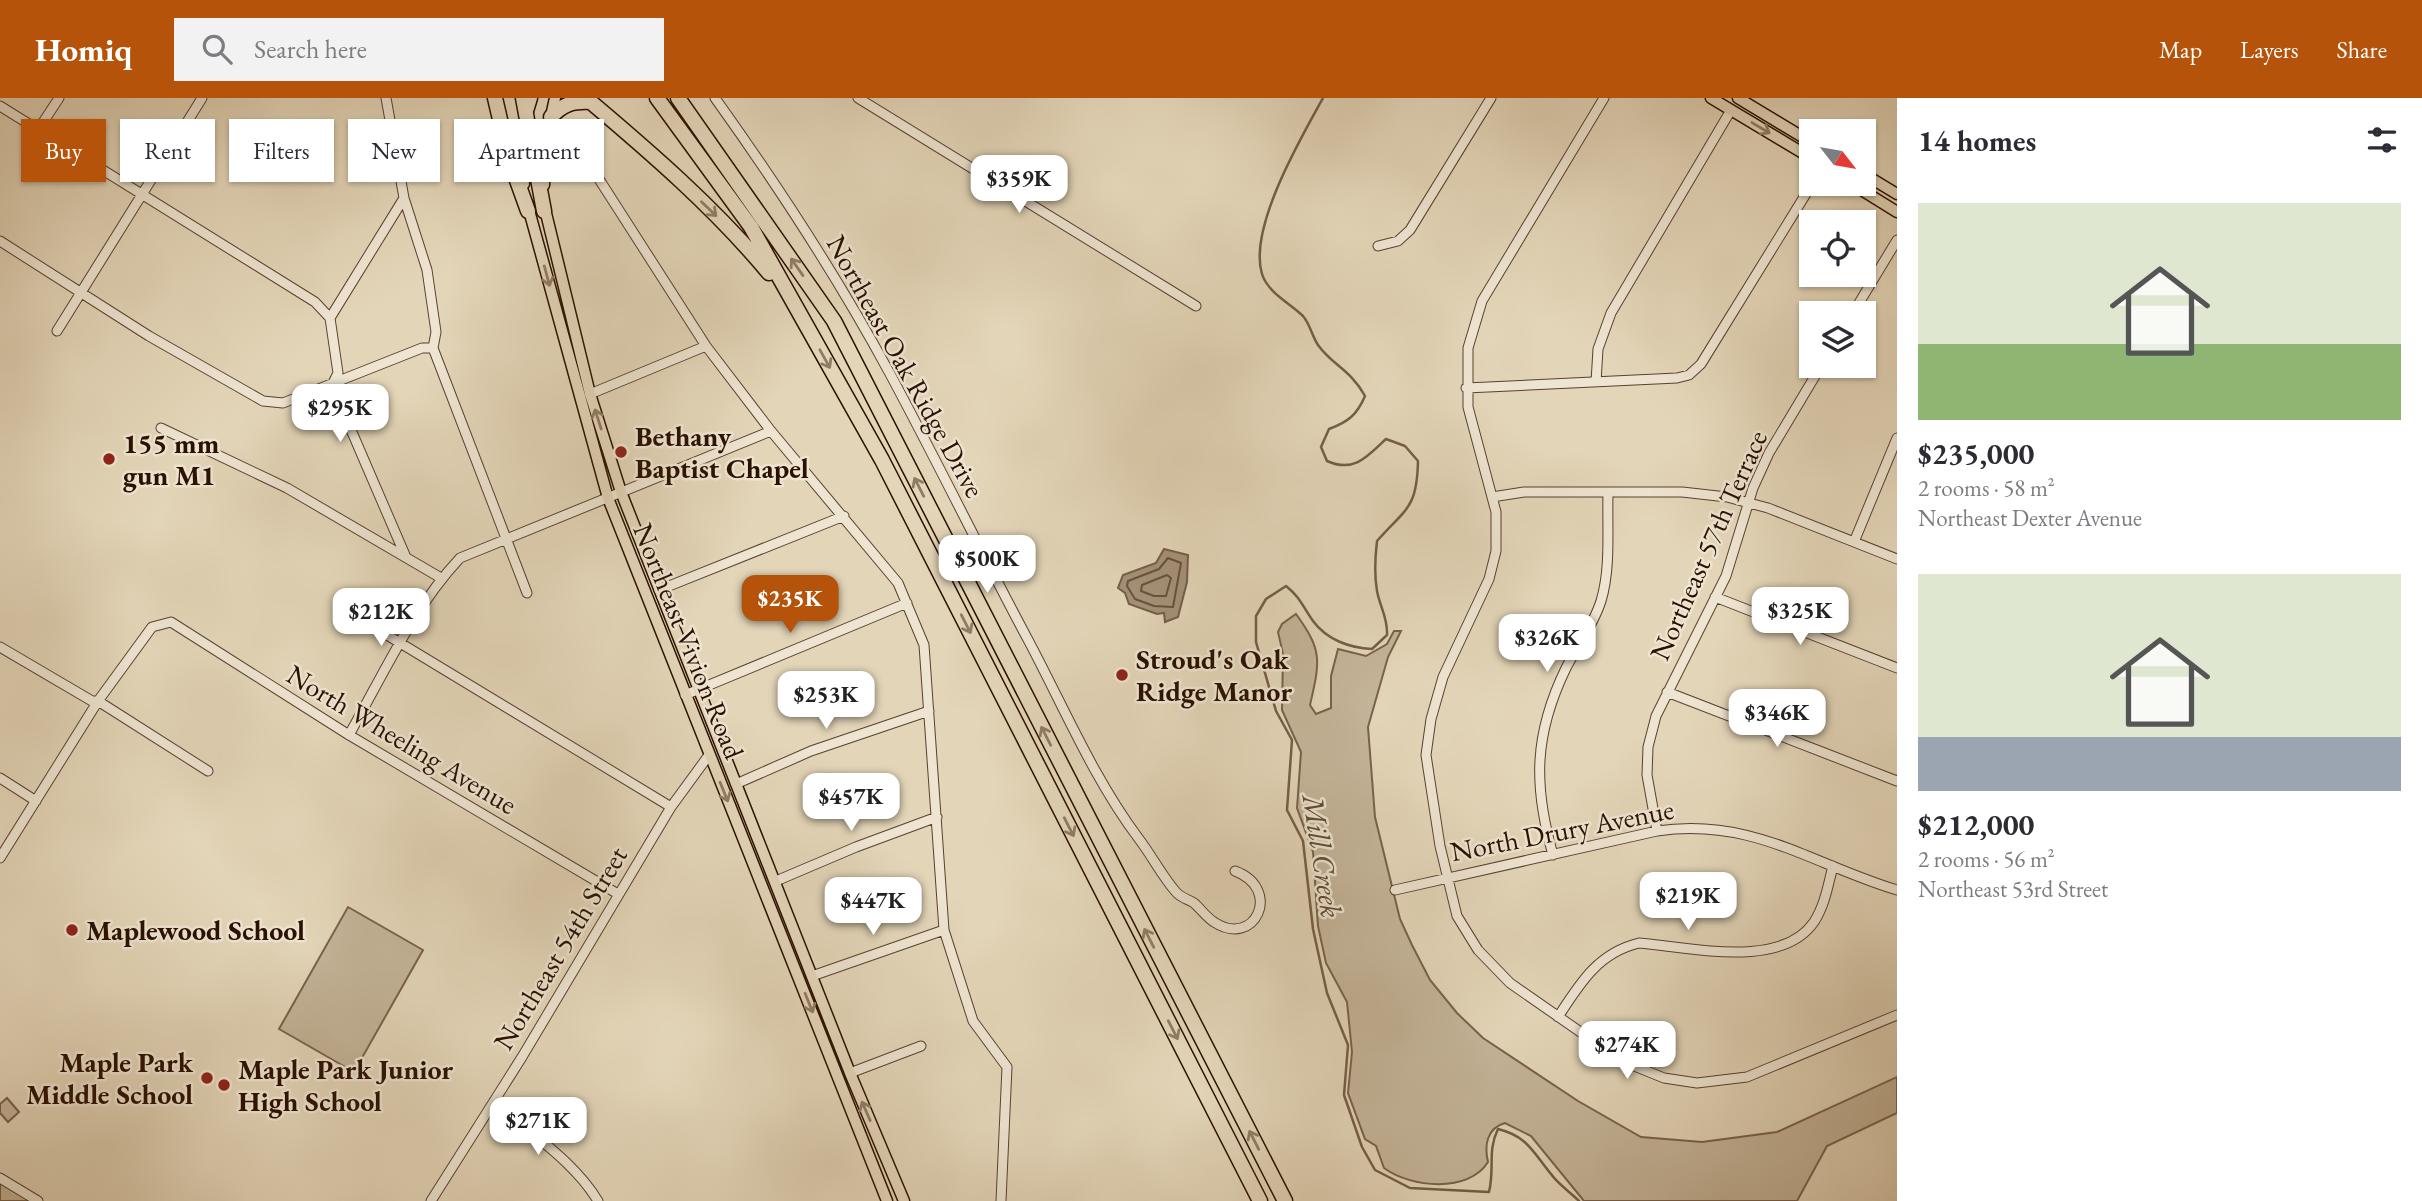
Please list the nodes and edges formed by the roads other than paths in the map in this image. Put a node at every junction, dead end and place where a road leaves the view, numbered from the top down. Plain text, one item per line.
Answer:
1 (58, 98) edge
2 (202, 98) edge
3 (386, 98) edge
4 (495, 98) edge
5 (523, 98) edge
6 (532, 98) edge
7 (555, 98) edge
8 (657, 98) edge
9 (678, 98) edge
10 (715, 98) edge
11 (858, 98) edge
12 (1491, 98) edge
13 (1604, 98) edge
14 (1711, 98) edge
15 (1738, 98) edge
16 (588, 100) edge
17 (0, 106) edge
18 (1731, 110) junction
19 (524, 115) junction
20 (551, 117) junction
21 (21, 119) edge
22 (45, 119) edge
23 (1799, 135) edge
24 (1799, 151) edge
25 (106, 172) edge
26 (1876, 181) edge
27 (601, 182) edge
28 (1897, 194) edge
29 (142, 195) junction
30 (1805, 196) edge
31 (1871, 196) edge
32 (404, 198) junction
33 (528, 211) junction
34 (544, 211) junction
35 (1897, 212) edge
36 (1897, 240) edge
37 (0, 241) edge
38 (1378, 246) dead end
39 (83, 293) junction
40 (791, 299) junction
41 (1860, 301) edge
42 (1196, 306) dead end
43 (330, 318) junction
44 (57, 331) dead end
45 (706, 346) junction
46 (433, 348) junction
47 (1814, 378) edge
48 (1596, 382) junction
49 (333, 383) junction
50 (1466, 388) junction
51 (590, 394) junction
52 (161, 428) dead end
53 (771, 431) junction
54 (1897, 438) edge
55 (621, 492) junction
56 (1608, 494) junction
57 (1492, 497) junction
58 (608, 498) junction
59 (1748, 502) junction
60 (844, 516) junction
61 (507, 539) junction
62 (1854, 542) junction
63 (405, 555) junction
64 (1897, 559) edge
65 (441, 578) junction
66 (659, 590) junction
67 (527, 593) dead end
68 (1715, 597) junction
69 (907, 603) junction
70 (359, 618) dead end
71 (402, 642) junction
72 (0, 647) edge
73 (1897, 668) edge
74 (699, 689) junction
75 (1667, 692) junction
76 (685, 695) junction
77 (99, 701) junction
78 (929, 711) junction
79 (349, 735) junction
80 (709, 755) junction
81 (208, 771) dead end
82 (0, 778) edge
83 (1897, 780) edge
84 (736, 784) junction
85 (36, 801) junction
86 (671, 807) junction
87 (937, 817) junction
88 (1657, 831) junction
89 (1553, 855) junction
90 (0, 858) edge
91 (1833, 866) junction
92 (1235, 871) dead end
93 (1448, 876) junction
94 (776, 881) junction
95 (1395, 890) dead end
96 (1897, 890) edge
97 (618, 894) junction
98 (944, 930) junction
99 (812, 976) junction
100 (1897, 1015) edge
101 (1558, 1017) junction
102 (920, 1046) dead end
103 (850, 1073) junction
104 (494, 1101) junction
105 (0, 1178) edge
106 (38, 1201) edge
107 (431, 1201) edge
108 (598, 1201) edge
109 (887, 1201) edge
110 (904, 1201) edge
111 (1001, 1201) edge
112 (1260, 1201) edge
113 (1285, 1201) edge

1 - 22 street
2 - 29 street
3 - 32 street
4 - 33 highway
5 - 19 highway
6 - 19 main road, Northeast Vivion Road
7 - 20 main road, Northeast Vivion Road
8 - 40 highway
113 -> 9 highway
10 - 92 street, Northeast Oak Ridge Drive
11 - 42 street
12 - 38 street
13 - 50 street
14 - 18 main road
15 - 23 main road
16 - 20 highway
16 -> 40 highway
17 - 21 street
18 -> 24 main road
18 - 48 street
19 - 33 main road, Northeast Vivion Road
19 - 34 highway
20 - 34 main road, Northeast Vivion Road
25 - 29 street
26 - 28 main road
27 - 45 street
29 - 39 street
29 - 43 street
30 - 48 street
31 - 35 main road
32 - 43 street
32 - 46 street
33 -> 58 main road, Northeast Vivion Road
34 - 51 main road, Northeast Vivion Road
36 - 41 street
37 - 39 street
39 - 44 street
39 - 49 street
40 -> 112 highway
43 - 49 street
45 - 51 street
45 - 53 street
46 - 49 street
46 - 61 street
47 - 59 street, Northeast 57th Terrace
48 - 50 street
49 - 63 street
50 - 57 street
55 -> 51 main road, Northeast Vivion Road
52 - 63 street
53 - 55 street
53 - 60 street
54 - 62 street
55 - 58 street
55 - 66 main road, Northeast Vivion Road
56 - 57 street
56 - 59 street
56 - 89 street
57 - 93 street
58 - 61 street
58 - 76 main road, Northeast Vivion Road
59 - 62 street
59 - 68 street, Northeast 57th Terrace
60 - 66 street
60 - 69 street
61 - 65 street
61 - 67 street
62 - 64 street
63 - 65 street
65 - 71 street
66 - 74 main road, Northeast Vivion Road
68 - 73 street
68 - 75 street, Northeast 57th Terrace
69 - 74 street
69 - 78 street
70 - 71 street
71 - 79 street
71 - 86 street
72 - 77 street
74 - 76 street
74 - 84 main road, Northeast Vivion Road
75 - 83 street
75 - 88 street, Northeast 57th Terrace
76 - 80 main road, Northeast Vivion Road
77 - 79 street, North Wheeling Avenue
77 - 81 street
77 - 85 street
78 - 84 street
78 - 87 street
79 - 97 street, North Wheeling Avenue
80 - 86 street, Northeast 54th Street
80 -> 109 main road, Northeast Vivion Road
82 - 85 street
84 - 94 main road, Northeast Vivion Road
85 - 90 street
86 - 97 street, Northeast 54th Street
87 - 94 street
87 - 98 street
88 - 89 street, North Drury Avenue
88 - 91 street, North Drury Avenue
89 - 93 street, North Drury Avenue
91 - 96 street, North Drury Avenue
91 - 101 street
93 - 95 street, North Drury Avenue
93 - 101 street
94 - 99 main road, Northeast Vivion Road
97 - 104 street, Northeast 54th Street
98 - 99 street
98 - 111 street
99 - 103 main road, Northeast Vivion Road
100 - 101 street
102 - 103 street
110 -> 103 main road, Northeast Vivion Road
104 - 107 street, Northeast 54th Street
104 - 108 street
105 - 106 street

